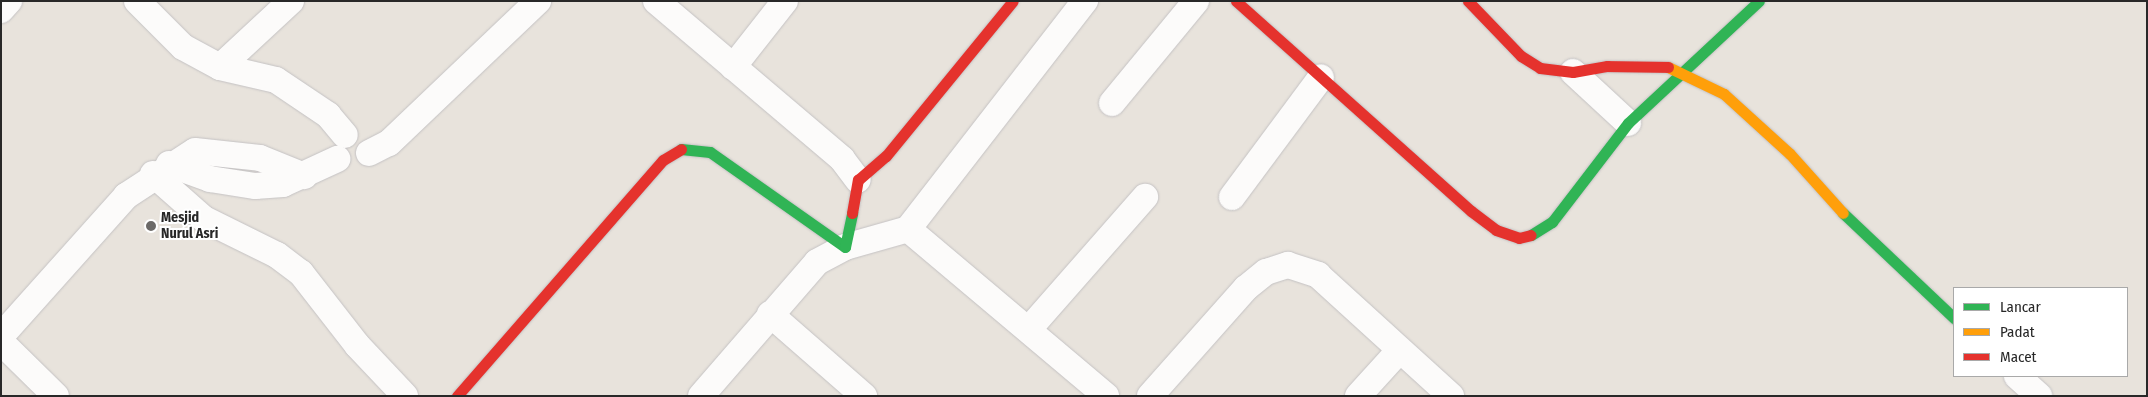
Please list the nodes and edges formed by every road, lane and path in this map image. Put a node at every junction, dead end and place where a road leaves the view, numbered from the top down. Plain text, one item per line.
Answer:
1 (9, 1) edge
2 (137, 1) edge
3 (291, 1) edge
4 (538, 1) edge
5 (656, 1) edge
6 (785, 1) edge
7 (1013, 1) edge
8 (1085, 1) edge
9 (1196, 1) edge
10 (1236, 1) edge
11 (1468, 1) edge
12 (1759, 1) edge
13 (1, 10) edge
14 (220, 67) junction
15 (732, 67) junction
16 (1573, 72) junction
17 (1685, 74) junction
18 (1321, 77) junction
19 (1112, 103) dead end
20 (1628, 123) junction
21 (341, 147) junction
22 (161, 169) junction
23 (858, 180) junction
24 (1145, 197) dead end
25 (1232, 197) dead end
26 (908, 229) junction
27 (845, 247) junction
28 (770, 314) junction
29 (1953, 317) edge
30 (1029, 329) junction
31 (1, 336) edge
32 (1, 342) edge
33 (1398, 352) junction
34 (2018, 377) edge
35 (56, 396) edge
36 (405, 396) edge
37 (458, 396) edge
38 (701, 396) edge
39 (864, 396) edge
40 (1106, 396) edge
41 (1150, 396) edge
42 (1358, 396) edge
43 (1451, 396) edge
44 (2039, 396) edge

1 - 13 street
2 - 14 street
3 - 14 street
4 - 21 street
5 - 15 street
6 - 15 street
7 - 23 street
8 - 26 street
9 - 19 street
10 - 18 street
11 - 16 street
12 - 17 street
14 - 21 street
15 - 23 street
16 - 17 street
16 - 20 street
17 - 20 street
17 - 29 street
18 - 20 street
18 - 25 street
21 - 22 street
22 - 31 street
22 - 36 street
23 - 27 street
24 - 30 street
26 - 27 street
26 - 30 street
27 - 28 street
27 - 37 street
28 - 38 street
28 - 39 street
30 - 40 street
32 - 35 street
33 - 41 street
33 - 42 street
33 - 43 street
34 - 44 street

